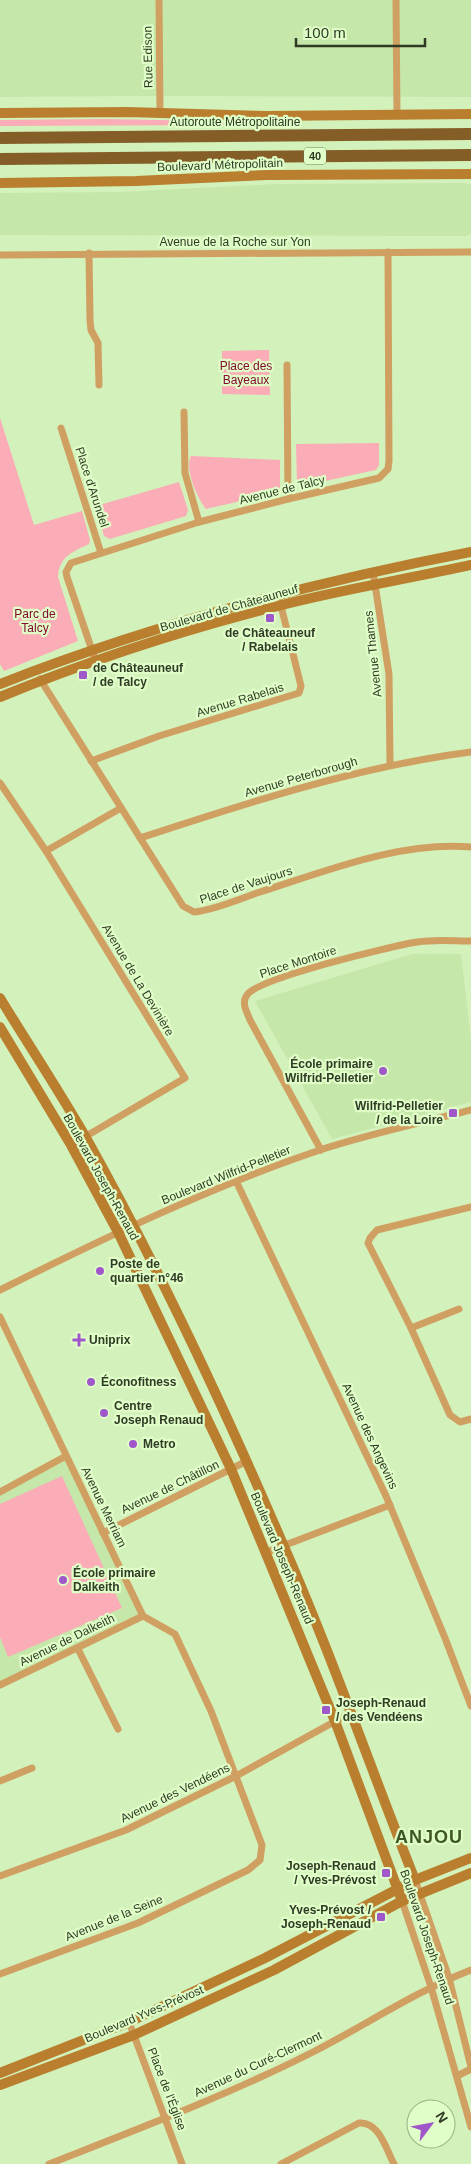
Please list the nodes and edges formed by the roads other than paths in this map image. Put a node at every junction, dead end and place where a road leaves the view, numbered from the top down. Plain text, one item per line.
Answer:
1 (159, 0) edge
2 (396, 0) edge
3 (0, 113) edge
4 (160, 113) junction
5 (471, 114) edge
6 (397, 115) junction
7 (471, 134) edge
8 (0, 138) edge
9 (471, 155) edge
10 (0, 159) edge
11 (471, 174) edge
12 (0, 183) edge
13 (388, 252) junction
14 (471, 252) edge
15 (90, 253) junction
16 (0, 254) edge
17 (287, 365) dead end
18 (100, 385) dead end
19 (184, 412) dead end
20 (61, 428) dead end
21 (288, 498) junction
22 (200, 522) junction
23 (471, 552) edge
24 (100, 553) junction
25 (471, 565) edge
26 (374, 572) junction
27 (376, 583) junction
28 (278, 594) junction
29 (281, 605) junction
30 (92, 650) junction
31 (96, 662) junction
32 (34, 670) junction
33 (41, 681) junction
34 (0, 684) edge
35 (0, 697) edge
36 (471, 752) edge
37 (91, 761) junction
38 (390, 764) junction
39 (0, 782) edge
40 (121, 808) junction
41 (140, 838) junction
42 (471, 847) edge
43 (46, 851) junction
44 (471, 941) edge
45 (0, 998) edge
46 (0, 1027) edge
47 (471, 1110) edge
48 (84, 1136) junction
49 (71, 1145) junction
50 (321, 1150) junction
51 (236, 1181) junction
52 (471, 1207) edge
53 (133, 1226) junction
54 (118, 1232) junction
55 (0, 1290) edge
56 (165, 1292) junction
57 (151, 1299) junction
58 (459, 1309) dead end
59 (0, 1318) edge
60 (411, 1328) junction
61 (206, 1372) junction
62 (190, 1381) junction
63 (471, 1419) edge
64 (66, 1456) junction
65 (247, 1461) junction
66 (231, 1469) junction
67 (0, 1492) edge
68 (390, 1505) junction
69 (104, 1533) junction
70 (284, 1545) junction
71 (267, 1552) junction
72 (143, 1616) junction
73 (78, 1649) junction
74 (0, 1685) edge
75 (471, 1706) edge
76 (352, 1712) junction
77 (335, 1721) junction
78 (118, 1729) dead end
79 (32, 1768) dead end
80 (236, 1776) junction
81 (0, 1781) edge
82 (471, 1858) edge
83 (471, 1873) edge
84 (0, 1876) edge
85 (415, 1880) junction
86 (398, 1888) junction
87 (420, 1893) junction
88 (402, 1901) junction
89 (262, 1960) junction
90 (471, 1970) edge
91 (268, 1972) junction
92 (0, 1974) edge
93 (450, 1978) junction
94 (432, 1987) junction
95 (128, 2022) junction
96 (134, 2035) junction
97 (471, 2068) edge
98 (0, 2073) edge
99 (457, 2076) junction
100 (0, 2085) edge
101 (166, 2118) junction
102 (471, 2128) edge
103 (49, 2164) edge
104 (182, 2164) edge
105 (280, 2164) edge
106 (394, 2164) edge

1 - 4 street, Rue Edison
2 - 6 street
3 - 4 street
4 - 6 street
5 - 6 street
7 - 8 highway, Autoroute Métropolitaine / 40
9 - 10 highway, 40
11 - 12 street, Boulevard Métropolitain
13 - 14 street, Avenue de la Roche sur Yon
13 - 15 street, Avenue de la Roche sur Yon
13 - 21 street, Avenue de Talcy
15 - 16 street, Avenue de la Roche sur Yon
15 - 18 street
17 - 21 street
19 - 22 street
20 - 24 street, Place d'Arundel
21 - 22 street, Avenue de Talcy
22 - 24 street, Avenue de Talcy
23 - 26 street, Boulevard de Châteauneuf
24 - 30 street, Avenue de Talcy
25 - 27 street, Boulevard de Châteauneuf
26 - 27 street, Avenue Thames
26 - 28 street, Boulevard de Châteauneuf
27 - 29 street, Boulevard de Châteauneuf
27 - 38 street, Avenue Thames
28 - 29 street, Avenue Rabelais
28 - 30 street, Boulevard de Châteauneuf
29 - 31 street, Boulevard de Châteauneuf
29 - 37 street, Avenue Rabelais
30 - 31 street, Avenue de Talcy
30 - 32 street, Boulevard de Châteauneuf
31 - 33 street, Boulevard de Châteauneuf
32 - 33 street, Place de Vaujours
32 - 34 street, Boulevard de Châteauneuf
33 - 35 street, Boulevard de Châteauneuf
33 - 37 street, Place de Vaujours
36 - 38 street, Avenue Peterborough
37 - 40 street, Place de Vaujours
38 - 41 street, Avenue Peterborough
39 - 43 street, Avenue de La Devinière
40 - 41 street, Place de Vaujours
40 - 43 street
41 - 42 street, Place de Vaujours
43 - 48 street, Avenue de La Devinière
44 - 50 street, Place Montoire
45 - 48 street, Boulevard Joseph-Renaud
46 - 49 street, Boulevard Joseph-Renaud
47 - 50 street, Boulevard Wilfrid-Pelletier
48 - 49 street, Avenue de La Devinière
48 - 53 street, Boulevard Joseph-Renaud
49 - 54 street, Boulevard Joseph-Renaud
50 - 51 street, Boulevard Wilfrid-Pelletier
51 - 53 street, Boulevard Wilfrid-Pelletier
51 - 68 street, Avenue des Angevins
52 - 60 street
53 - 54 street, Boulevard Wilfrid-Pelletier
53 - 56 street, Boulevard Joseph-Renaud
54 - 55 street, Boulevard Wilfrid-Pelletier
54 - 57 street, Boulevard Joseph-Renaud
56 - 57 street
56 - 61 street, Boulevard Joseph-Renaud
57 - 62 street, Boulevard Joseph-Renaud
58 - 60 street
59 - 64 street, Avenue Merriam
60 - 63 street
61 - 62 street
61 - 65 street, Boulevard Joseph-Renaud
62 - 66 street, Boulevard Joseph-Renaud
64 - 67 street
64 - 69 street, Avenue Merriam
65 - 66 street, Avenue de Châtillon
65 - 70 street, Boulevard Joseph-Renaud
66 - 69 street, Avenue de Châtillon
66 - 71 street, Boulevard Joseph-Renaud
68 - 70 street
68 - 75 street, Avenue des Angevins
69 - 72 street, Avenue Merriam
70 - 71 street
70 - 76 street, Boulevard Joseph-Renaud
71 - 77 street, Boulevard Joseph-Renaud
72 - 73 street, Avenue de Dalkeith
72 - 80 street
73 - 74 street, Avenue de Dalkeith
73 - 78 street
76 - 77 street, Avenue des Vendéens
76 - 85 street, Boulevard Joseph-Renaud
77 - 80 street, Avenue des Vendéens
77 - 86 street, Boulevard Joseph-Renaud
79 - 81 street
80 - 84 street, Avenue des Vendéens
80 - 92 street, Avenue de la Seine
82 - 85 street, Boulevard Yves-Prévost
83 - 87 street, Boulevard Yves-Prévost
85 - 86 street, Boulevard Yves-Prévost
85 - 87 street, Boulevard Joseph-Renaud
86 - 88 street, Boulevard Joseph-Renaud
86 - 89 street, Boulevard Yves-Prévost
87 - 88 street, Boulevard Yves-Prévost
87 - 93 street, Boulevard Joseph-Renaud
88 - 91 street, Boulevard Yves-Prévost
88 - 94 street, Boulevard Joseph-Renaud
89 - 91 street
89 - 95 street, Boulevard Yves-Prévost
90 - 93 street, Avenue du Curé-Clermont
91 - 96 street, Boulevard Yves-Prévost
93 - 94 street, Avenue du Curé-Clermont
93 - 97 street, Boulevard Joseph-Renaud
94 - 99 street, Boulevard Joseph-Renaud
94 - 101 street, Avenue du Curé-Clermont
95 - 96 street, Place de l'Église
95 - 98 street, Boulevard Yves-Prévost
96 - 100 street, Boulevard Yves-Prévost
96 - 101 street, Place de l'Église
97 - 99 street
99 - 102 street, Boulevard Joseph-Renaud
101 - 103 street, Avenue du Curé-Clermont
101 - 104 street, Place de l'Église
105 - 106 street

